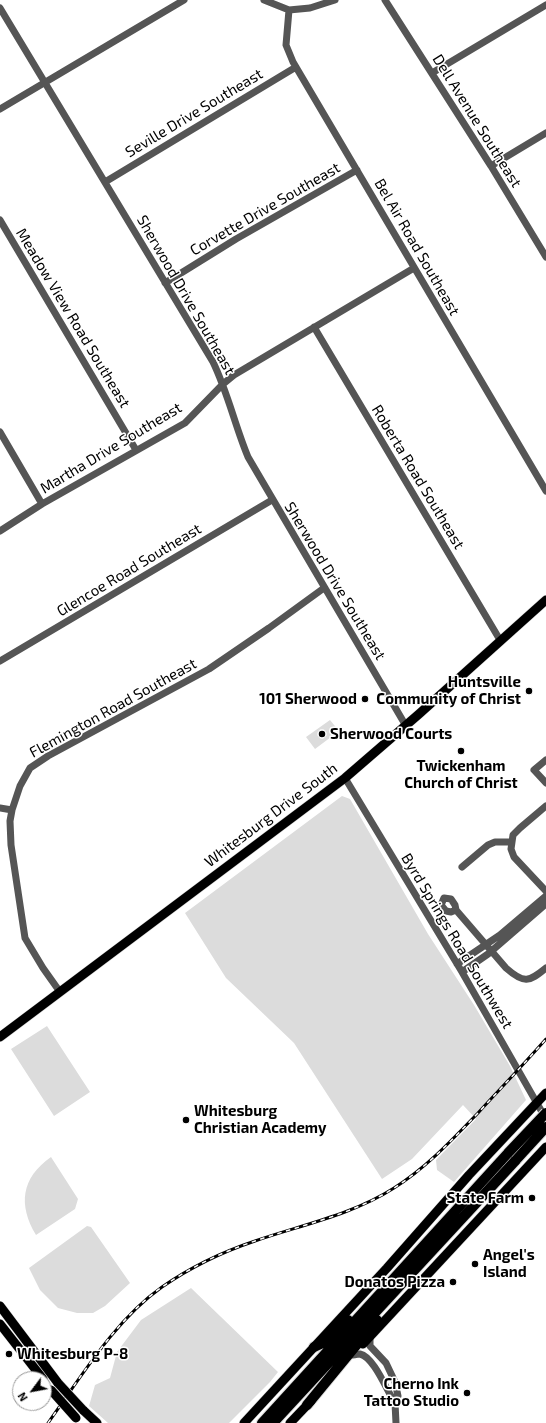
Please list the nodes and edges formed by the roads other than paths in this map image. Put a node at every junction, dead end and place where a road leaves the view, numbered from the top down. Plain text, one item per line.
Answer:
1 (184, 0) edge
2 (264, 0) edge
3 (335, 0) edge
4 (385, 0) edge
5 (546, 5) edge
6 (0, 8) edge
7 (289, 10) junction
8 (296, 67) junction
9 (432, 73) junction
10 (46, 83) junction
11 (0, 110) edge
12 (546, 133) edge
13 (491, 166) junction
14 (357, 170) junction
15 (105, 182) junction
16 (0, 220) edge
17 (544, 248) edge
18 (546, 257) edge
19 (414, 268) junction
20 (166, 283) junction
21 (314, 327) junction
22 (223, 384) junction
23 (0, 432) edge
24 (136, 450) junction
25 (546, 491) edge
26 (272, 500) junction
27 (42, 504) junction
28 (0, 531) edge
29 (324, 588) junction
30 (546, 600) edge
31 (500, 640) junction
32 (0, 661) edge
33 (406, 726) junction
34 (546, 760) edge
35 (345, 778) junction
36 (546, 783) edge
37 (546, 806) edge
38 (0, 808) edge
39 (12, 810) junction
40 (511, 842) junction
41 (462, 867) dead end
42 (546, 892) edge
43 (546, 896) edge
44 (546, 904) edge
45 (456, 910) dead end
46 (486, 945) junction
47 (491, 951) junction
48 (457, 964) junction
49 (546, 968) edge
50 (462, 972) junction
51 (60, 992) junction
52 (0, 1037) edge
53 (546, 1093) edge
54 (536, 1103) junction
55 (546, 1113) edge
56 (546, 1119) edge
57 (546, 1127) edge
58 (508, 1134) junction
59 (546, 1147) edge
60 (512, 1156) junction
61 (528, 1167) junction
62 (401, 1277) junction
63 (0, 1306) edge
64 (0, 1324) edge
65 (370, 1337) junction
66 (314, 1347) junction
67 (354, 1355) junction
68 (36, 1371) edge
69 (52, 1391) edge
70 (395, 1402) junction
71 (307, 1405) junction
72 (79, 1420) edge
73 (97, 1423) edge
74 (244, 1423) edge
75 (262, 1423) edge
76 (273, 1423) edge
77 (290, 1423) edge
78 (396, 1423) edge

1 - 10 street
2 - 7 street
3 - 7 street
4 - 9 street, Dell Avenue Southeast
5 - 9 street
6 - 10 street, Sherwood Drive Southeast
7 - 8 street, Bel Air Road Southeast
8 - 14 street, Bel Air Road Southeast
8 - 15 street, Seville Drive Southeast
9 - 13 street, Dell Avenue Southeast
10 - 11 street
10 - 15 street, Sherwood Drive Southeast
12 - 13 street
13 - 17 street, Dell Avenue Southeast
14 - 19 street, Bel Air Road Southeast
14 - 20 street, Corvette Drive Southeast
15 - 20 street, Sherwood Drive Southeast
16 - 24 street, Meadow View Road Southeast
17 - 18 street, Dell Avenue Southeast
19 - 21 street, Martha Drive Southeast
19 - 25 street, Bel Air Road Southeast
20 - 22 street, Sherwood Drive Southeast
21 - 22 street, Martha Drive Southeast
21 - 31 street, Roberta Road Southeast
22 - 24 street, Martha Drive Southeast
22 - 26 street, Sherwood Drive Southeast
23 - 27 street
24 - 27 street, Martha Drive Southeast
26 - 29 street, Sherwood Drive Southeast
26 - 32 street, Glencoe Road Southeast
27 - 28 street, Martha Drive Southeast
29 - 33 street, Sherwood Drive Southeast
29 - 39 street, Flemington Road Southeast
30 - 31 main road, Whitesburg Drive South
31 - 33 main road, Whitesburg Drive South
33 - 35 main road, Whitesburg Drive South
34 - 36 street
35 - 48 street, Byrd Springs Road Southwest
35 - 51 main road, Whitesburg Drive South
37 - 40 street
38 - 39 street
39 - 51 street, Flemington Road Southeast
40 - 41 street
40 - 42 street
43 - 46 street
44 - 47 street
45 - 46 street
46 - 47 street
46 - 48 street
47 - 49 street
47 - 50 street
48 - 50 street, Byrd Springs Road Southwest
50 - 54 street, Byrd Springs Road Southwest
51 - 52 main road, Whitesburg Drive South
53 - 54 main road
54 - 56 street, Byrd Springs Road Southwest
54 - 58 main road
55 - 60 highway, bridge
57 - 60 highway, bridge
58 - 61 main road
58 - 66 main road
59 - 61 main road
60 - 62 highway
61 - 65 main road
62 - 66 highway
62 - 71 highway
62 - 75 highway
62 - 76 highway
63 - 73 main road, bridge
64 - 68 main road
65 - 67 main road
65 - 70 street
66 - 74 main road
67 - 70 street
67 - 71 main road
69 - 72 main road, bridge
70 - 78 street
71 - 77 main road

